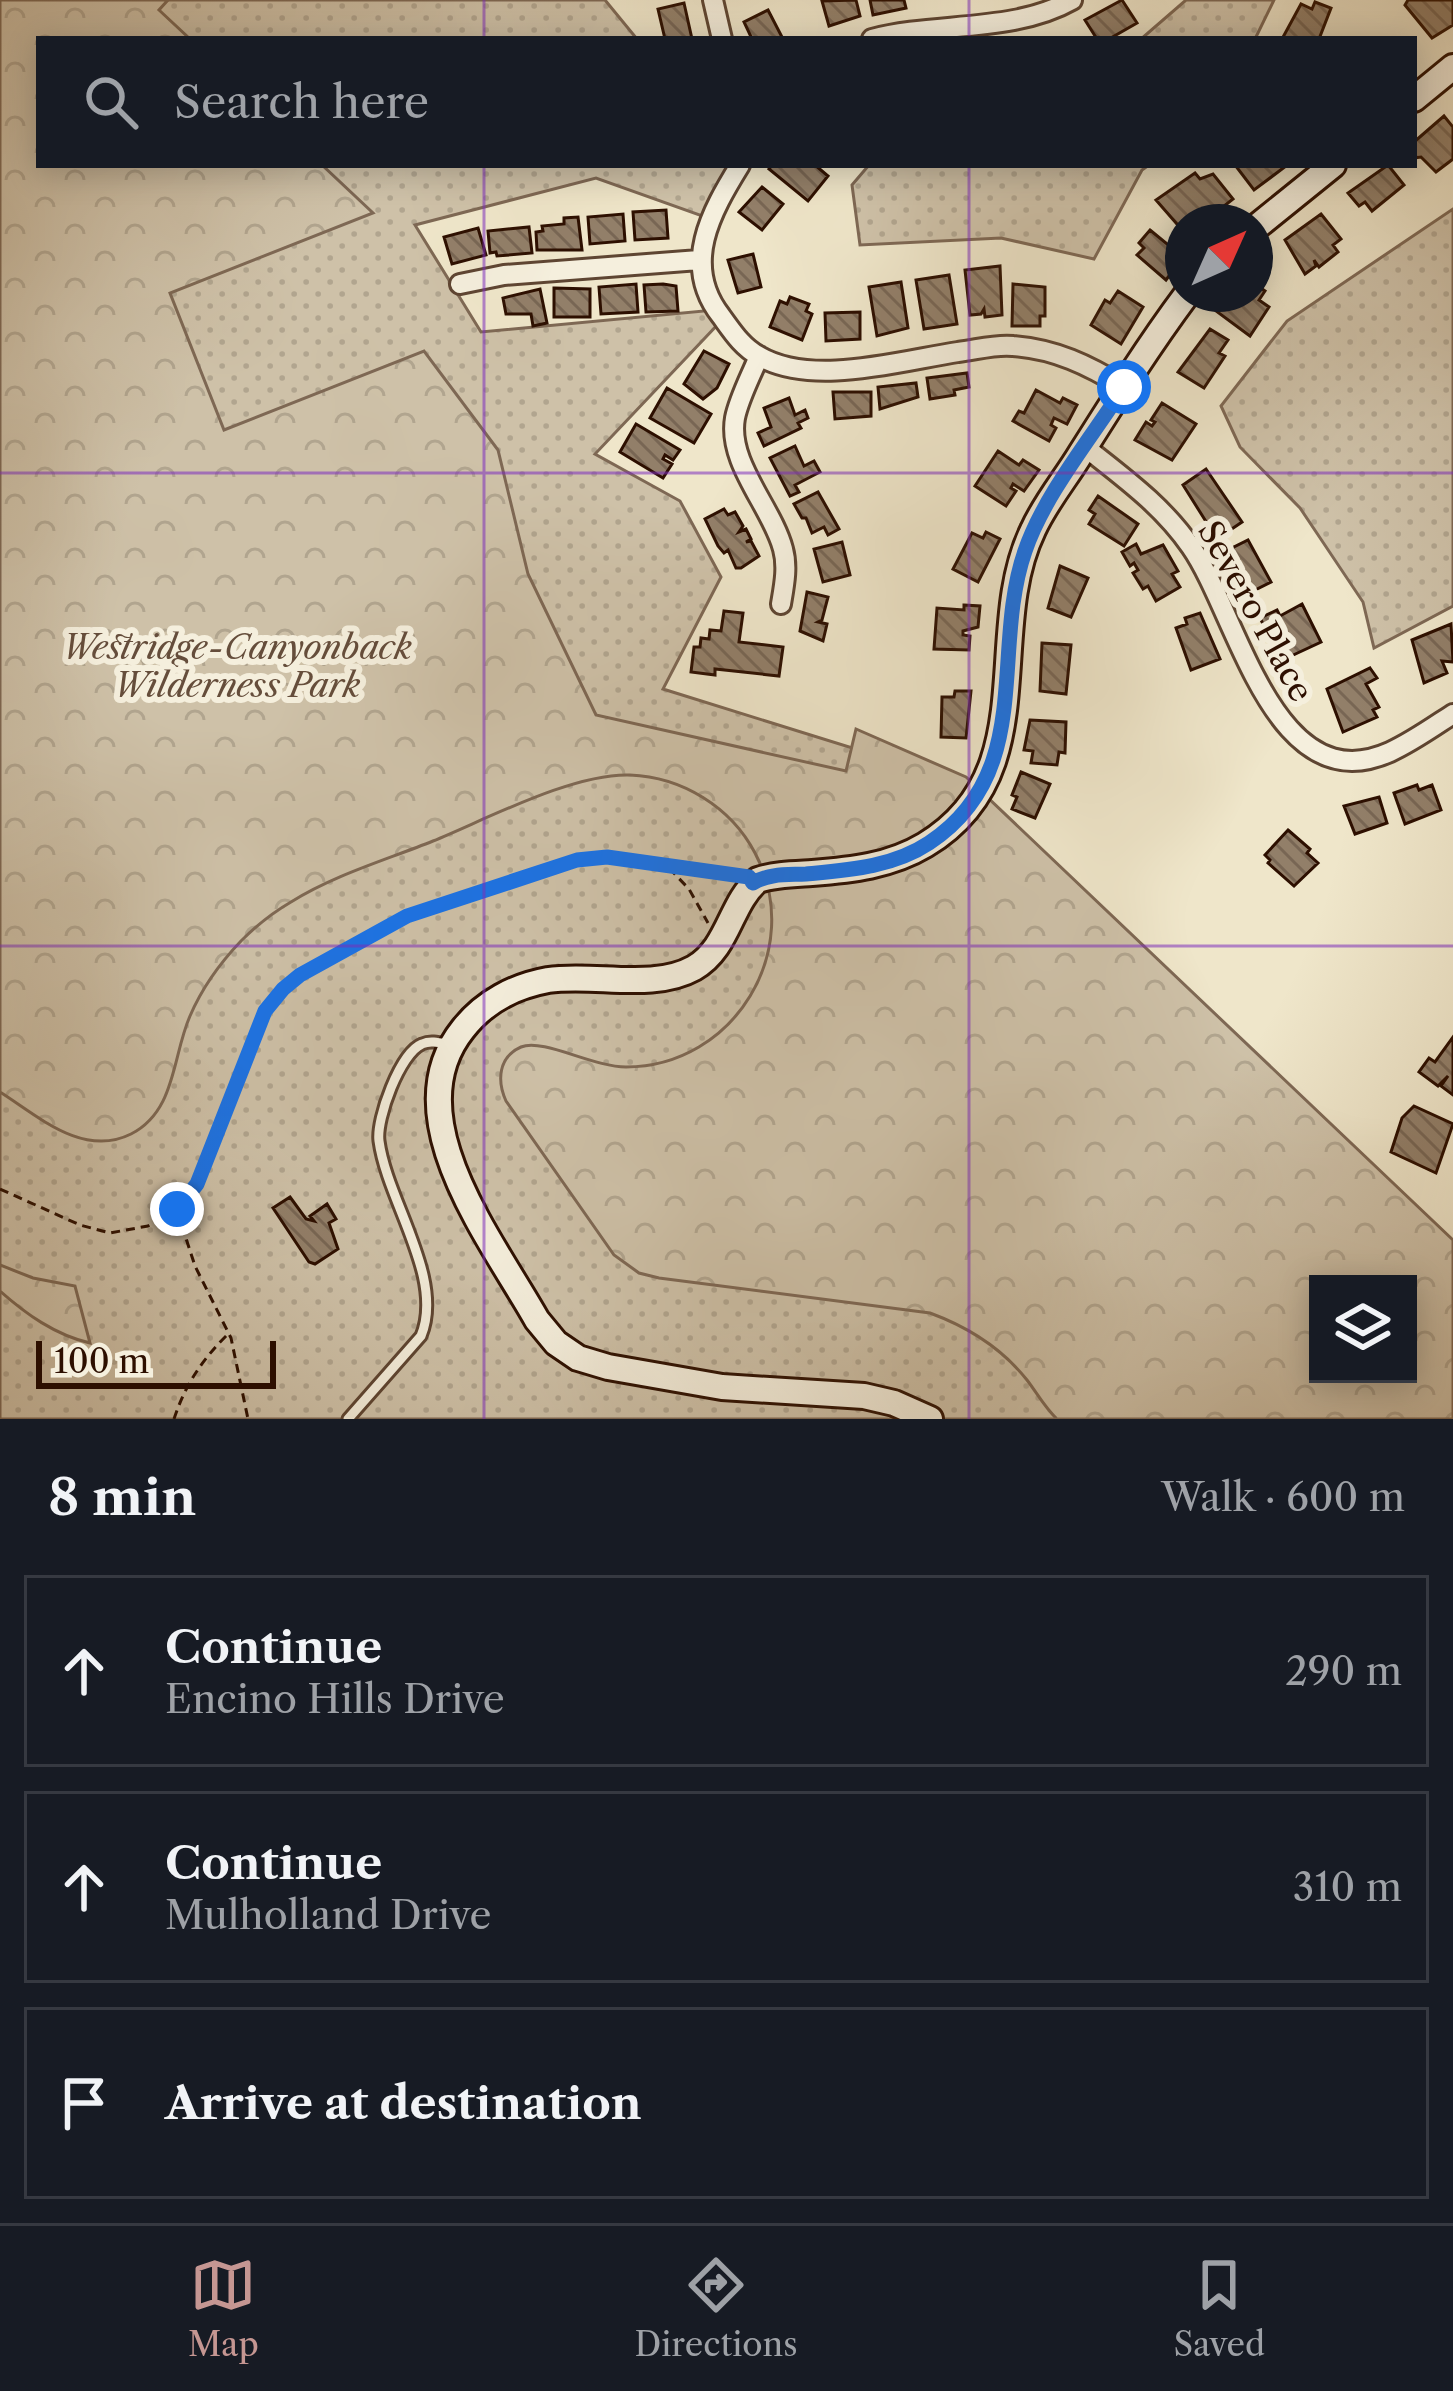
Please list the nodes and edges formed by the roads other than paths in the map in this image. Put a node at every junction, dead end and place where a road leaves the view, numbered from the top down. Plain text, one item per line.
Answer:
1 (713, 0) edge
2 (1072, 0) edge
3 (721, 36) edge
4 (883, 36) edge
5 (1453, 67) edge
6 (1417, 97) edge
7 (738, 168) edge
8 (1329, 168) edge
9 (1273, 213) edge
10 (699, 260) junction
11 (460, 284) dead end
12 (1175, 312) edge
13 (759, 356) junction
14 (1124, 387) junction
15 (1085, 447) junction
16 (781, 604) dead end
17 (1453, 714) edge
18 (449, 1046) junction
19 (348, 1419) edge
20 (930, 1419) edge

1 - 3 street
2 - 4 street
5 - 6 main road
7 - 10 street
8 - 9 main road
10 - 11 street
10 - 13 street
12 - 14 main road
13 - 14 street
13 - 16 street
14 - 15 main road
15 - 17 street, Severo Place
15 - 18 main road
18 - 19 lane
18 - 20 main road

